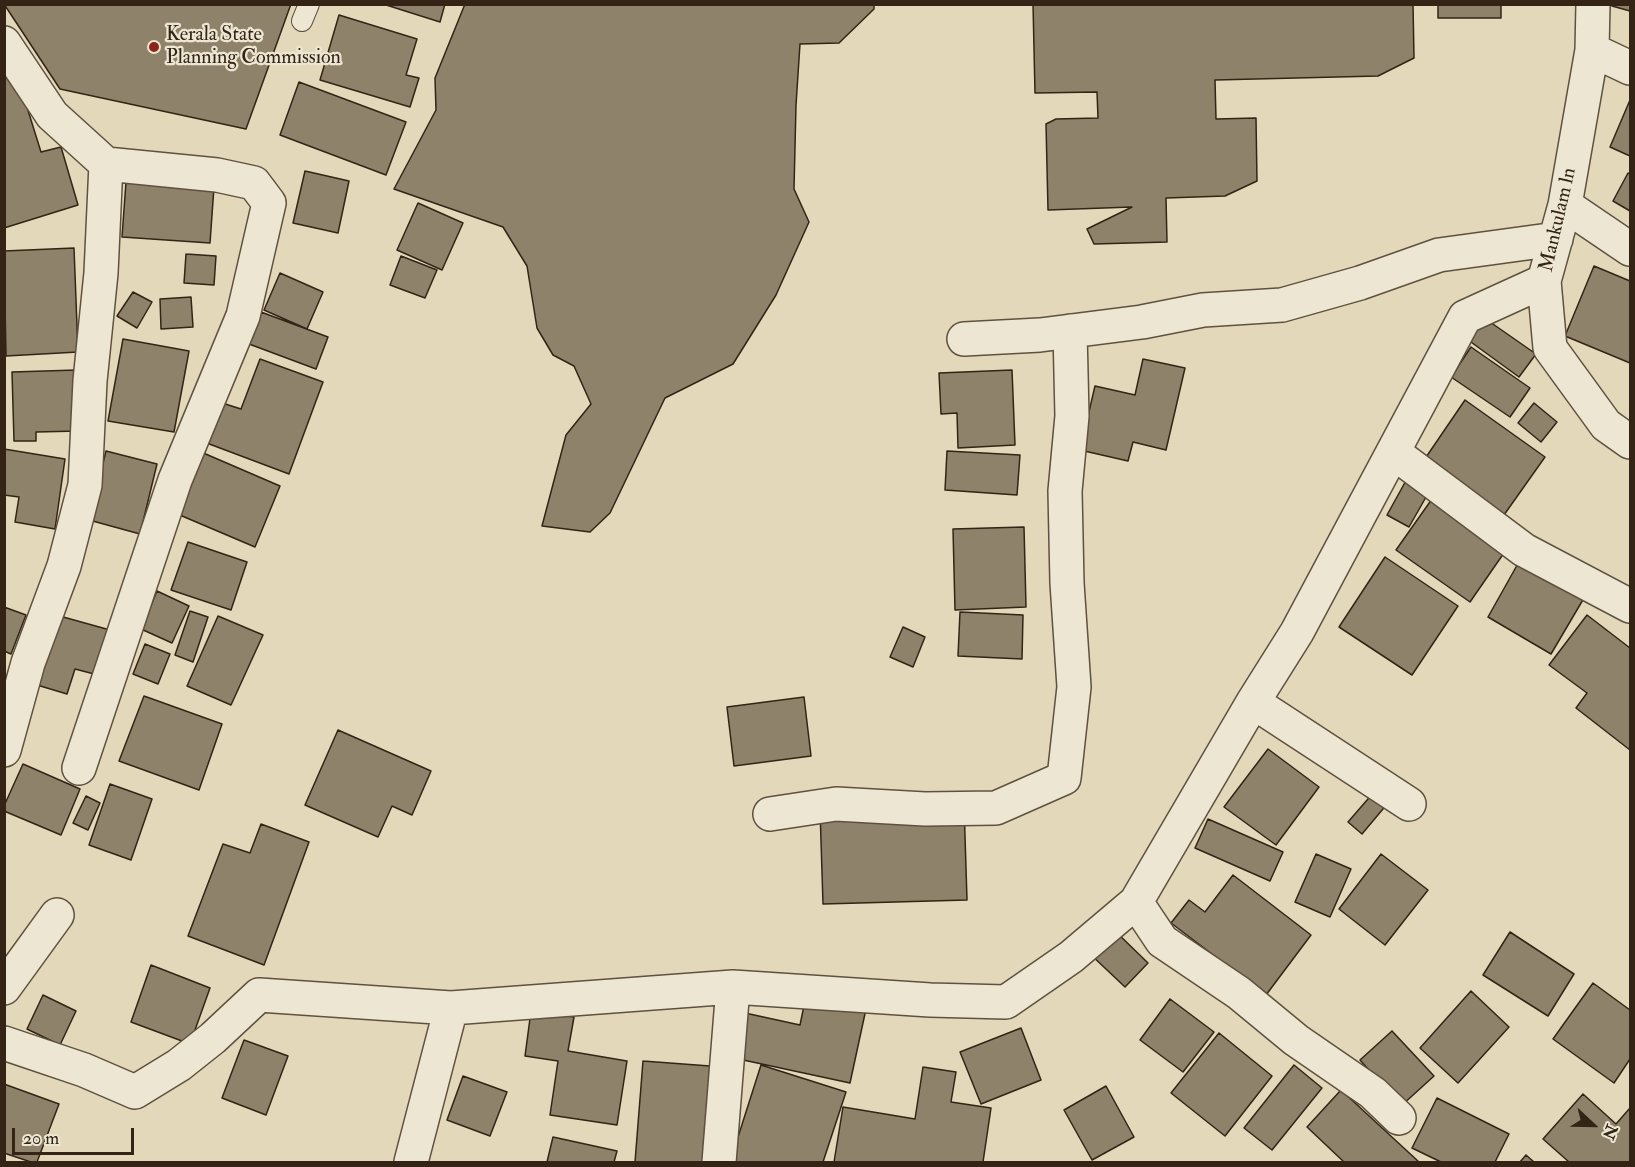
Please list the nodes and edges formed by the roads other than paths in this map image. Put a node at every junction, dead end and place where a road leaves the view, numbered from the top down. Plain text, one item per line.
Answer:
1 (1593, 4) edge
2 (4, 44) edge
3 (1592, 50) junction
4 (1630, 68) edge
5 (106, 164) junction
6 (1564, 204) junction
7 (1556, 239) junction
8 (1630, 249) edge
9 (1544, 281) junction
10 (1070, 331) junction
11 (964, 339) dead end
12 (1630, 442) edge
13 (1393, 452) junction
14 (1630, 606) edge
15 (1253, 702) junction
16 (4, 750) edge
17 (79, 768) dead end
18 (1409, 804) dead end
19 (770, 814) dead end
20 (1136, 902) junction
21 (57, 915) dead end
22 (733, 987) junction
23 (4, 988) edge
24 (451, 1008) junction
25 (4, 1043) edge
26 (1399, 1118) dead end
27 (411, 1162) edge
28 (719, 1162) edge

1 - 3 street, Mankulam ln
2 - 5 street
3 - 4 street
3 - 6 street, Mankulam ln
5 - 16 street
5 - 17 street
6 - 7 street, Mankulam ln
6 - 8 street
7 - 9 street, Mankulam ln
7 - 10 street
9 - 12 street, Mankulam ln
9 - 13 street
10 - 11 street
10 - 19 street
13 - 14 street
13 - 15 street
15 - 18 street
15 - 20 street
20 - 22 street
20 - 26 street
21 - 23 street
22 - 24 street
22 - 28 street
24 - 25 street
24 - 27 street

